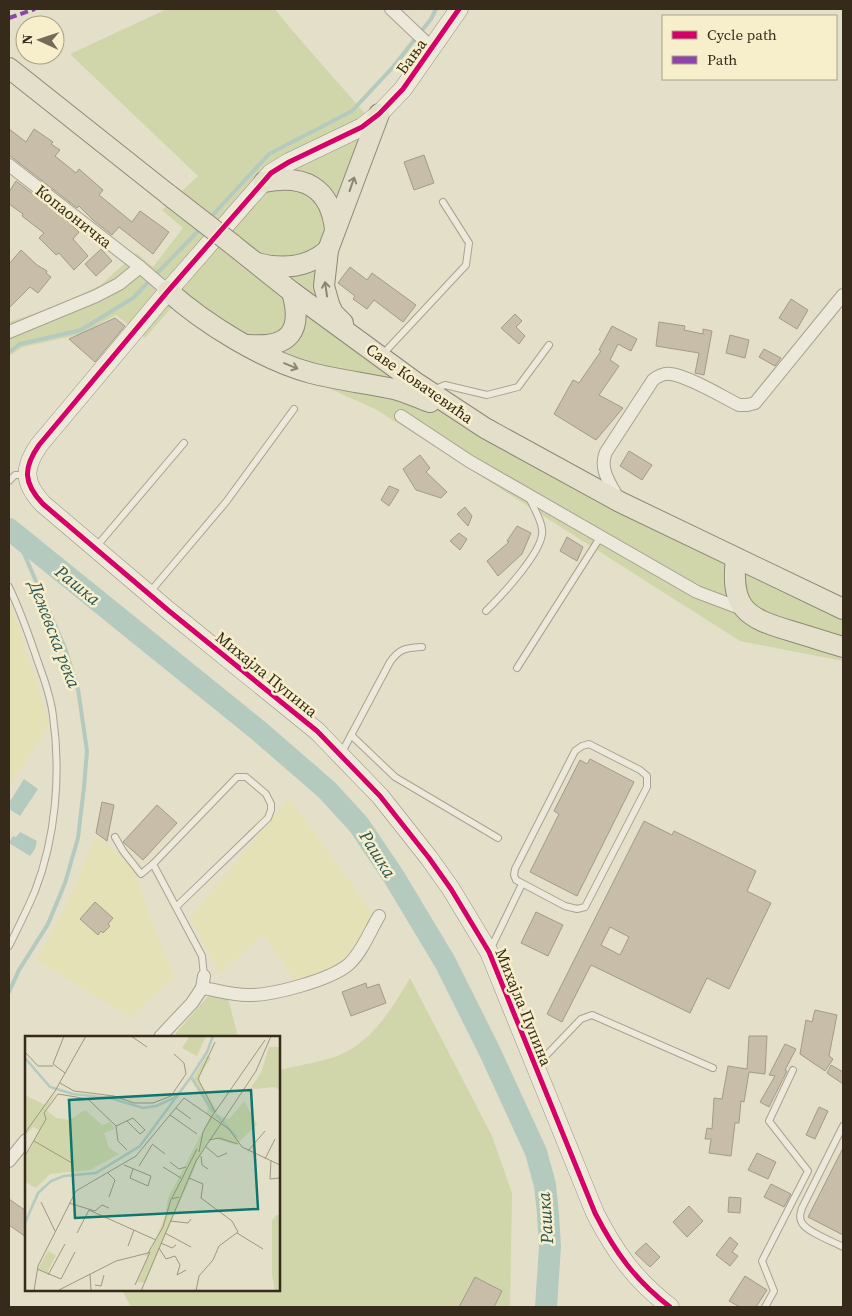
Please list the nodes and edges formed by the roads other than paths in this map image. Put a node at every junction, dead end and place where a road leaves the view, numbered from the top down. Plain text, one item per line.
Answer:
1 (391, 9) edge
2 (459, 9) edge
3 (427, 44) junction
4 (9, 68) edge
5 (379, 114) junction
6 (9, 165) edge
7 (264, 182) junction
8 (442, 202) dead end
9 (335, 229) junction
10 (328, 250) junction
11 (255, 262) junction
12 (154, 279) junction
13 (292, 292) junction
14 (843, 295) edge
15 (9, 332) edge
16 (361, 343) junction
17 (247, 345) junction
18 (549, 345) dead end
19 (380, 357) junction
20 (430, 392) junction
21 (294, 409) dead end
22 (401, 416) dead end
23 (470, 419) junction
24 (184, 443) dead end
25 (27, 475) junction
26 (9, 481) edge
27 (527, 494) junction
28 (620, 502) junction
29 (601, 536) junction
30 (96, 548) junction
31 (736, 558) junction
32 (9, 587) edge
33 (149, 593) junction
34 (843, 609) edge
35 (486, 610) dead end
36 (745, 610) junction
37 (422, 647) dead end
38 (843, 647) edge
39 (517, 668) dead end
40 (351, 735) junction
41 (340, 755) junction
42 (115, 837) dead end
43 (498, 838) dead end
44 (153, 864) junction
45 (522, 884) junction
46 (176, 907) junction
47 (379, 916) dead end
48 (9, 946) edge
49 (489, 952) junction
50 (203, 982) junction
51 (161, 1036) edge
52 (535, 1066) junction
53 (712, 1068) dead end
54 (793, 1070) dead end
55 (843, 1126) edge
56 (25, 1141) edge
57 (9, 1161) edge
58 (843, 1247) edge
59 (670, 1307) edge
60 (766, 1307) edge

1 - 3 street, Бања
2 - 3 street, Бања
3 - 5 street, Бања
4 - 11 main road, Саве Ковачевића, bridge
5 - 7 street, Бања
9 -> 5 main road
6 - 12 street, Копаоничка
7 - 9 main road
7 - 12 street, Бања
8 - 19 lane
9 - 10 main road
10 - 11 main road
16 -> 10 main road
11 - 13 main road, Саве Ковачевића
12 - 15 street
12 - 17 main road
12 - 25 street
13 - 16 main road, Саве Ковачевића
13 - 17 main road
14 - 28 street
16 - 19 main road, Саве Ковачевића
17 -> 23 main road
18 - 20 lane
19 - 20 main road, Саве Ковачевића
20 - 23 main road, Саве Ковачевића
21 - 33 lane
22 - 27 street
23 - 28 main road, Саве Ковачевића
24 - 30 lane
25 - 26 lane
25 - 30 street, Михајла Пупина
27 - 29 street
27 - 35 lane
28 - 31 main road, Саве Ковачевића
29 - 36 street
29 - 39 lane
30 - 33 street, Михајла Пупина
31 - 34 main road, Саве Ковачевића
31 - 36 main road
32 - 48 lane
33 - 41 street, Михајла Пупина
36 - 38 main road
37 - 40 lane
40 - 41 lane
40 - 43 lane
41 - 49 street, Михајла Пупина
42 - 44 lane
44 - 46 lane
44 - 46 lane
45 - 45 lane
45 - 49 lane
46 - 50 lane
47 - 50 street
49 - 52 street, Михајла Пупина
50 - 51 street
52 - 53 lane
52 - 59 street, Михајла Пупина
54 - 60 lane
55 - 58 lane
56 - 57 street

